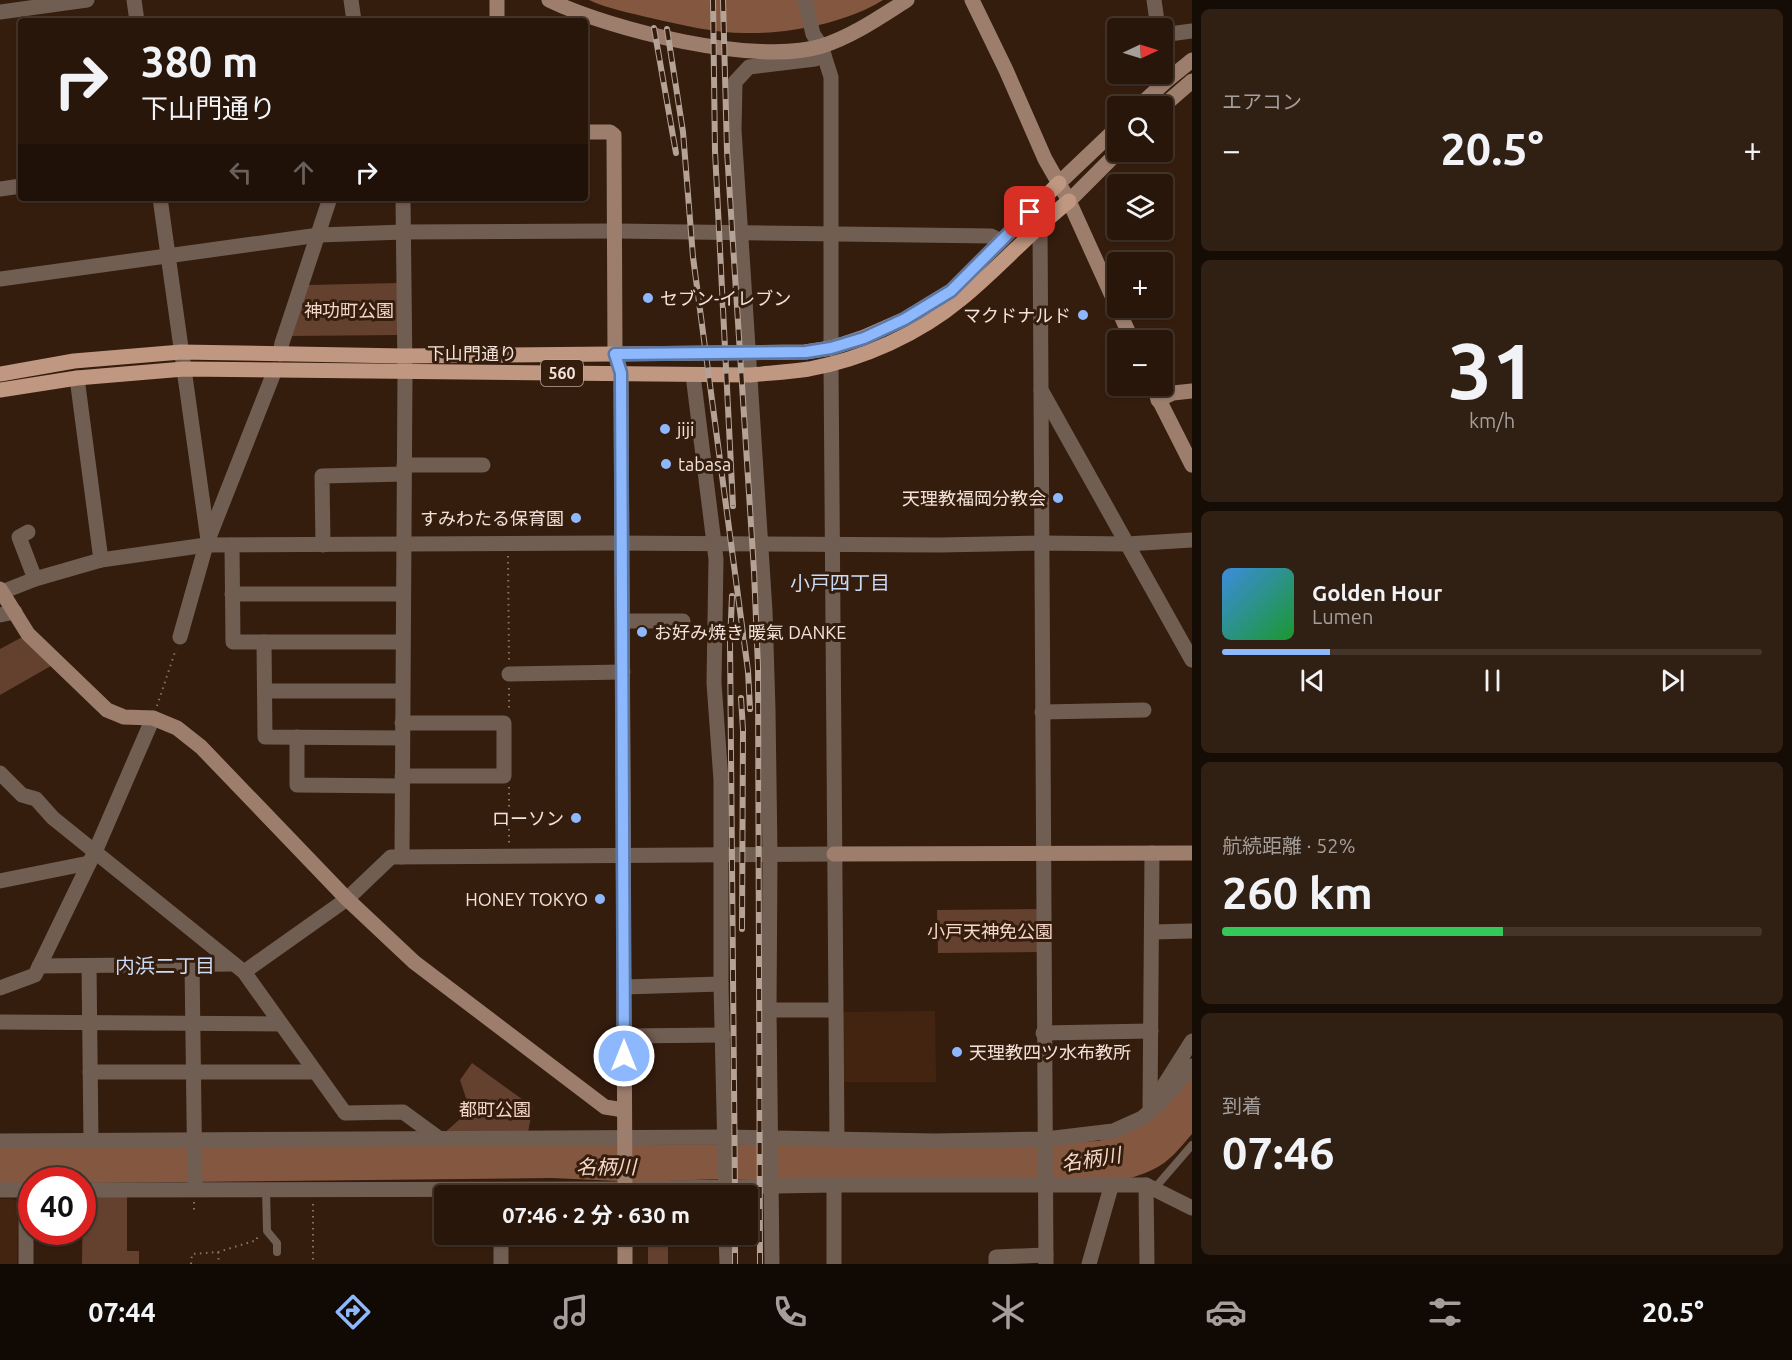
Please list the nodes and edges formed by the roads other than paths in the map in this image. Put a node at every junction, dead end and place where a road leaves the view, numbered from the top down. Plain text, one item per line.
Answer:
1 (87, 0) edge
2 (134, 0) edge
3 (351, 0) edge
4 (497, 0) edge
5 (549, 0) edge
6 (805, 0) edge
7 (907, 0) edge
8 (972, 0) edge
9 (1154, 0) edge
10 (0, 12) edge
11 (137, 18) edge
12 (354, 18) edge
13 (497, 18) edge
14 (1157, 18) edge
15 (1192, 31) edge
16 (1173, 34) edge
17 (819, 45) junction
18 (1192, 60) edge
19 (1173, 75) edge
20 (1163, 84) edge
21 (1191, 84) edge
22 (1150, 96) edge
23 (1173, 98) edge
24 (588, 132) edge
25 (1107, 137) edge
26 (1108, 162) edge
27 (1059, 183) junction
28 (18, 186) edge
29 (0, 189) edge
30 (160, 201) edge
31 (329, 201) edge
32 (403, 201) edge
33 (1069, 201) junction
34 (1040, 224) junction
35 (615, 231) junction
36 (404, 232) junction
37 (740, 233) junction
38 (831, 233) junction
39 (318, 235) junction
40 (1001, 241) junction
41 (168, 255) junction
42 (0, 279) edge
43 (1127, 330) edge
44 (831, 348) junction
45 (182, 352) junction
46 (749, 353) junction
47 (280, 354) junction
48 (615, 354) junction
49 (404, 356) junction
50 (831, 364) junction
51 (184, 369) junction
52 (275, 370) junction
53 (405, 372) junction
54 (621, 373) junction
55 (0, 374) edge
56 (693, 375) junction
57 (750, 375) junction
58 (77, 378) junction
59 (0, 390) edge
60 (1041, 390) junction
61 (1192, 391) edge
62 (1173, 393) edge
63 (1157, 396) edge
64 (483, 465) dead end
65 (1192, 465) edge
66 (404, 469) junction
67 (28, 532) dead end
68 (1192, 540) edge
69 (207, 543) junction
70 (1042, 543) junction
71 (404, 544) junction
72 (622, 544) junction
73 (1127, 544) junction
74 (232, 545) junction
75 (323, 545) junction
76 (713, 545) junction
77 (760, 545) junction
78 (831, 545) junction
79 (101, 560) junction
80 (35, 579) junction
81 (1, 591) edge
82 (232, 594) junction
83 (403, 594) junction
84 (8, 614) edge
85 (623, 621) junction
86 (683, 621) dead end
87 (180, 638) road end
88 (264, 642) junction
89 (402, 642) junction
90 (1192, 660) edge
91 (623, 672) junction
92 (509, 674) road end
93 (265, 691) junction
94 (402, 691) junction
95 (1144, 710) dead end
96 (1042, 712) junction
97 (153, 718) junction
98 (402, 731) junction
99 (297, 737) junction
100 (0, 773) edge
101 (402, 781) junction
102 (1044, 852) junction
103 (1152, 853) junction
104 (1192, 853) edge
105 (624, 854) junction
106 (722, 854) junction
107 (770, 854) junction
108 (834, 854) junction
109 (92, 857) junction
110 (402, 857) junction
111 (0, 881) edge
112 (347, 899) junction
113 (1192, 931) edge
114 (1152, 932) junction
115 (192, 964) junction
116 (39, 966) junction
117 (89, 966) junction
118 (239, 968) junction
119 (721, 984) junction
120 (624, 987) junction
121 (0, 988) edge
122 (769, 1010) junction
123 (835, 1010) junction
124 (0, 1022) edge
125 (90, 1023) junction
126 (192, 1023) junction
127 (281, 1024) junction
128 (1151, 1031) junction
129 (1043, 1033) junction
130 (723, 1035) junction
131 (624, 1036) junction
132 (1192, 1041) edge
133 (1192, 1066) edge
134 (192, 1071) junction
135 (90, 1072) junction
136 (315, 1072) junction
137 (624, 1110) junction
138 (1150, 1112) junction
139 (440, 1139) junction
140 (725, 1139) junction
141 (772, 1139) junction
142 (1046, 1139) junction
143 (195, 1140) junction
144 (624, 1140) junction
145 (0, 1141) edge
146 (91, 1141) junction
147 (837, 1141) junction
148 (1192, 1144) edge
149 (772, 1183) junction
150 (625, 1185) edge
151 (726, 1185) edge
152 (749, 1185) edge
153 (834, 1185) junction
154 (1046, 1186) junction
155 (1111, 1187) junction
156 (1150, 1187) junction
157 (266, 1189) junction
158 (0, 1190) edge
159 (18, 1190) edge
160 (96, 1190) edge
161 (195, 1190) junction
162 (434, 1191) edge
163 (1192, 1208) edge
164 (27, 1245) edge
165 (501, 1245) edge
166 (625, 1245) edge
167 (726, 1245) edge
168 (277, 1252) dead end
169 (1046, 1260) edge
170 (26, 1264) edge
171 (501, 1264) edge
172 (625, 1264) edge
173 (727, 1264) edge
174 (772, 1264) edge
175 (834, 1264) edge
176 (996, 1264) edge
177 (1089, 1264) edge
178 (1147, 1264) edge

1 - 10 street
2 - 11 street
3 - 12 street
4 - 13 street
5 - 17 street
6 - 17 street
7 - 17 street
8 - 27 street
9 - 14 street
15 - 16 street
17 - 37 street
17 - 38 street
18 - 19 street
20 - 22 street
21 - 23 street
24 - 35 street
25 - 27 street
26 - 33 street
27 - 33 street
27 - 40 main road, 下山門通り / 560
28 - 29 street
30 - 41 street
31 - 39 street
32 - 36 street
33 - 34 main road, 下山門通り / 560
33 - 43 street
34 - 50 main road, 下山門通り / 560
34 - 60 street
35 - 36 street
35 - 37 street
35 - 48 street
36 - 39 street
36 - 49 street
37 - 38 street
37 - 46 street
38 - 40 street
38 - 44 street
39 - 41 street
39 - 47 street
40 - 44 main road, 下山門通り / 560
41 - 42 street
41 - 45 street
44 - 46 main road, 下山門通り / 560
45 - 47 main road, 下山門通り / 560
45 - 51 street
45 - 55 main road, 下山門通り / 560
46 - 48 main road, 下山門通り / 560
46 - 57 street
47 - 49 main road, 下山門通り / 560
48 - 49 main road, 下山門通り / 560
48 - 54 street
49 - 53 street
50 - 57 main road, 下山門通り / 560
50 - 78 street
51 - 52 main road, 下山門通り / 560
51 - 58 main road, 下山門通り / 560
51 - 69 street
52 - 53 main road, 下山門通り / 560
52 - 69 street
53 - 54 main road, 下山門通り / 560
53 - 66 street
54 - 56 main road, 下山門通り / 560
54 - 72 street
56 - 57 main road, 下山門通り / 560
56 - 76 street
57 - 77 street
58 - 59 main road, 下山門通り / 560
58 - 79 street
60 - 70 street
60 - 73 street
61 - 62 street
63 - 65 street
64 - 66 street
66 - 71 street
66 - 75 street
67 - 80 street
68 - 73 street
69 - 74 street
69 - 79 street
69 - 87 street
70 - 73 street
70 - 78 street
70 - 96 street
71 - 72 street
71 - 75 street
71 - 83 street
72 - 76 street
72 - 85 street
73 - 90 street
74 - 75 street
74 - 82 street
76 - 77 street
76 - 106 street
77 - 78 street
77 - 107 street
78 - 108 street
79 - 80 street
80 - 81 street
81 - 84 street
82 - 83 street
82 - 88 street
83 - 89 street
84 - 97 street
85 - 86 street
85 - 91 street
88 - 89 street
88 - 93 street
89 - 94 street
91 - 92 street
91 - 105 street
93 - 94 street
93 - 99 street
94 - 98 street
95 - 96 street
96 - 102 street
97 - 109 street
97 - 112 street
98 - 99 street
98 - 101 street
98 - 101 street
99 - 101 street
100 - 109 street
101 - 110 street
102 - 103 street
102 - 108 street
102 - 129 street
103 - 104 street
103 - 114 street
105 - 106 street
105 - 110 street
105 - 120 street
106 - 107 street
106 - 119 street
107 - 108 street
107 - 122 street
108 - 123 street
109 - 111 street
109 - 116 street
109 - 118 street
110 - 112 street
112 - 118 street
112 - 137 street
113 - 114 street
114 - 128 street
115 - 117 street
115 - 118 street
115 - 126 street
116 - 117 street
116 - 121 street
117 - 125 street
118 - 127 street
119 - 120 street
119 - 130 street
120 - 131 street
122 - 123 street
122 - 141 street
123 - 147 street
124 - 125 street
125 - 126 street
125 - 135 street
126 - 127 street
126 - 134 street
127 - 136 street
128 - 129 street
128 - 138 street
129 - 142 street
130 - 131 street
130 - 140 street
131 - 137 street
132 - 138 street
133 - 138 street
134 - 135 street
134 - 136 street
134 - 143 street
135 - 146 street
136 - 139 street
137 - 144 street
138 - 142 street
139 - 143 street
139 - 144 street
140 - 141 street
140 - 144 street
140 - 151 street
141 - 147 street
141 - 149 street
142 - 147 street
142 - 154 street
143 - 146 street
143 - 161 street
144 - 150 street
145 - 146 street
148 - 156 lane
149 - 152 street
149 - 153 street
149 - 174 street
153 - 154 street
153 - 175 street
154 - 155 street
154 - 169 street
155 - 156 street
155 - 177 street
156 - 163 street
156 - 178 street
157 - 161 street
157 - 162 street
157 - 168 lane
158 - 159 street
160 - 161 street
164 - 170 street
165 - 171 street
166 - 172 street
167 - 173 street
169 - 176 street

